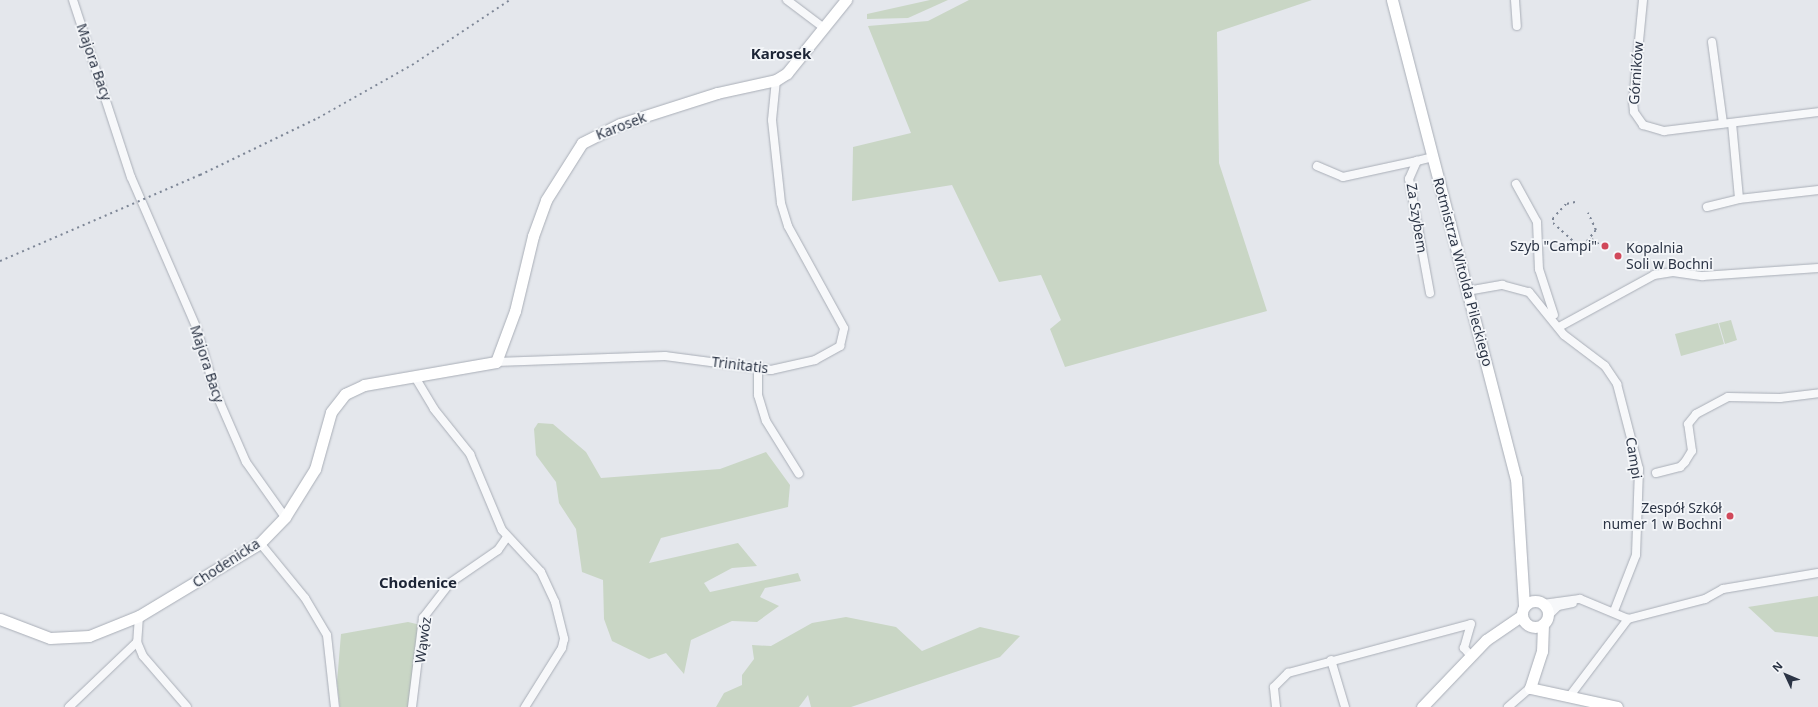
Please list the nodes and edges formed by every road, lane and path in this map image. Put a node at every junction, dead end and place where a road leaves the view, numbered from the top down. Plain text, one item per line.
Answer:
1 (73, 0) edge
2 (787, 0) edge
3 (846, 0) edge
4 (1392, 0) edge
5 (1515, 0) edge
6 (1643, 0) edge
7 (1517, 26) dead end
8 (824, 28) junction
9 (1712, 42) dead end
10 (776, 80) junction
11 (1818, 112) edge
12 (1727, 123) junction
13 (1433, 157) junction
14 (1417, 161) junction
15 (1317, 166) dead end
16 (1516, 184) dead end
17 (1818, 190) edge
18 (1739, 199) junction
19 (1707, 207) dead end
20 (1818, 268) edge
21 (1467, 291) junction
22 (1430, 293) dead end
23 (1558, 325) junction
24 (496, 362) junction
25 (758, 368) junction
26 (415, 377) junction
27 (1818, 393) edge
28 (1656, 473) dead end
29 (798, 474) dead end
30 (285, 517) junction
31 (507, 537) junction
32 (260, 544) junction
33 (1520, 547) junction
34 (1818, 573) edge
35 (1592, 602) junction
36 (1542, 603) junction
37 (1614, 611) junction
38 (139, 616) junction
39 (1526, 618) junction
40 (1628, 619) junction
41 (1545, 620) junction
42 (2, 622) edge
43 (137, 642) junction
44 (1473, 654) junction
45 (1331, 660) junction
46 (1535, 668) junction
47 (1530, 688) junction
48 (1569, 697) junction
49 (69, 707) edge
50 (187, 707) edge
51 (335, 707) edge
52 (412, 707) edge
53 (525, 707) edge
54 (1276, 707) edge
55 (1345, 707) edge
56 (1422, 707) edge
57 (1508, 707) edge
58 (1617, 707) edge

1 - 30 street, Majora Bacy
2 - 8 street
3 - 8 street, Karosek
4 - 13 street, Rotmistrza Witolda Pileckiego
5 - 7 street
6 - 12 street, Górników
8 - 10 street, Karosek
9 - 12 street
10 - 24 street, Karosek
10 - 25 street, Trinitatis
11 - 12 street, Górników
12 - 18 street
13 - 14 street
13 - 21 street, Rotmistrza Witolda Pileckiego
14 - 15 street
14 - 22 street, Za Szybem
16 - 23 street
17 - 18 street
18 - 19 street
20 - 23 street
21 - 23 street, Campi
21 - 33 street, Rotmistrza Witolda Pileckiego
23 - 37 street, Campi
24 - 25 street, Trinitatis
24 - 26 street, Chodenicka
25 - 29 street
26 - 30 street, Chodenicka
26 - 31 street
27 - 28 street
30 - 32 street, Chodenicka
31 - 52 street, Wąwóz
31 - 53 street
32 - 38 street, Chodenicka
32 - 51 street
33 - 36 street, Rotmistrza Witolda Pileckiego
33 - 39 street, Rotmistrza Witolda Pileckiego
34 - 40 street
35 - 36 street
35 - 37 street
35 - 41 street
36 - 39 street
36 - 41 street, Rotmistrza Witolda Pileckiego
37 - 40 street
38 - 42 street, Chodenicka
38 - 43 street
39 - 41 street
39 - 44 street
39 - 46 street, Rotmistrza Witolda Pileckiego
40 - 48 street
41 - 46 street
43 - 49 street
43 - 50 street
44 - 45 street
44 - 56 street
45 - 54 street
45 - 55 street
46 - 47 street
47 - 48 street
47 - 57 street
48 - 58 street

